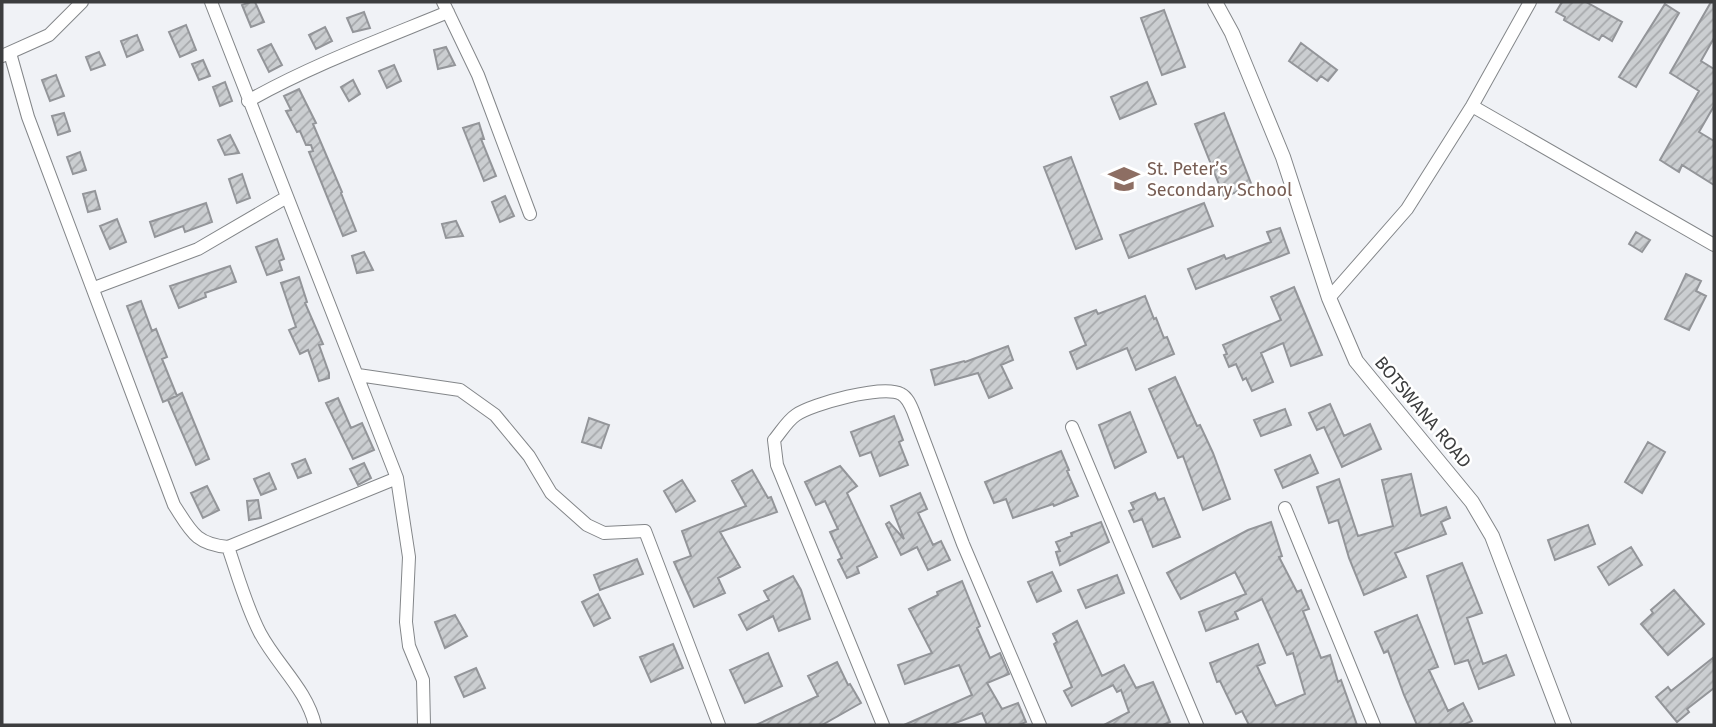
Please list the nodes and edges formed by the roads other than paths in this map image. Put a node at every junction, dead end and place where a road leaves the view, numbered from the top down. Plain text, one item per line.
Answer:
1 (82, 2) edge
2 (211, 2) edge
3 (1215, 2) edge
4 (1530, 2) edge
5 (446, 7) edge
6 (6, 55) edge
7 (248, 101) junction
8 (1472, 106) junction
9 (287, 197) junction
10 (530, 214) dead end
11 (1714, 245) edge
12 (94, 288) junction
13 (1329, 298) junction
14 (358, 375) junction
15 (1072, 427) dead end
16 (397, 478) junction
17 (1285, 508) dead end
18 (228, 547) junction
19 (315, 725) edge
20 (424, 725) edge
21 (719, 725) edge
22 (883, 725) edge
23 (1040, 725) edge
24 (1197, 725) edge
25 (1374, 725) edge
26 (1564, 725) edge

1 - 6 street
2 - 7 street
3 - 13 street, BOTSWANA ROAD
4 - 8 street
5 - 7 street
5 - 10 street
6 - 12 street
7 - 9 street
8 - 11 street
8 - 13 street
9 - 12 street
9 - 14 street
12 - 18 street
13 - 26 street, BOTSWANA ROAD
14 - 16 street
14 - 21 street
15 - 24 street
16 - 18 street
16 - 20 street
17 - 25 street
18 - 19 street
22 - 23 street

